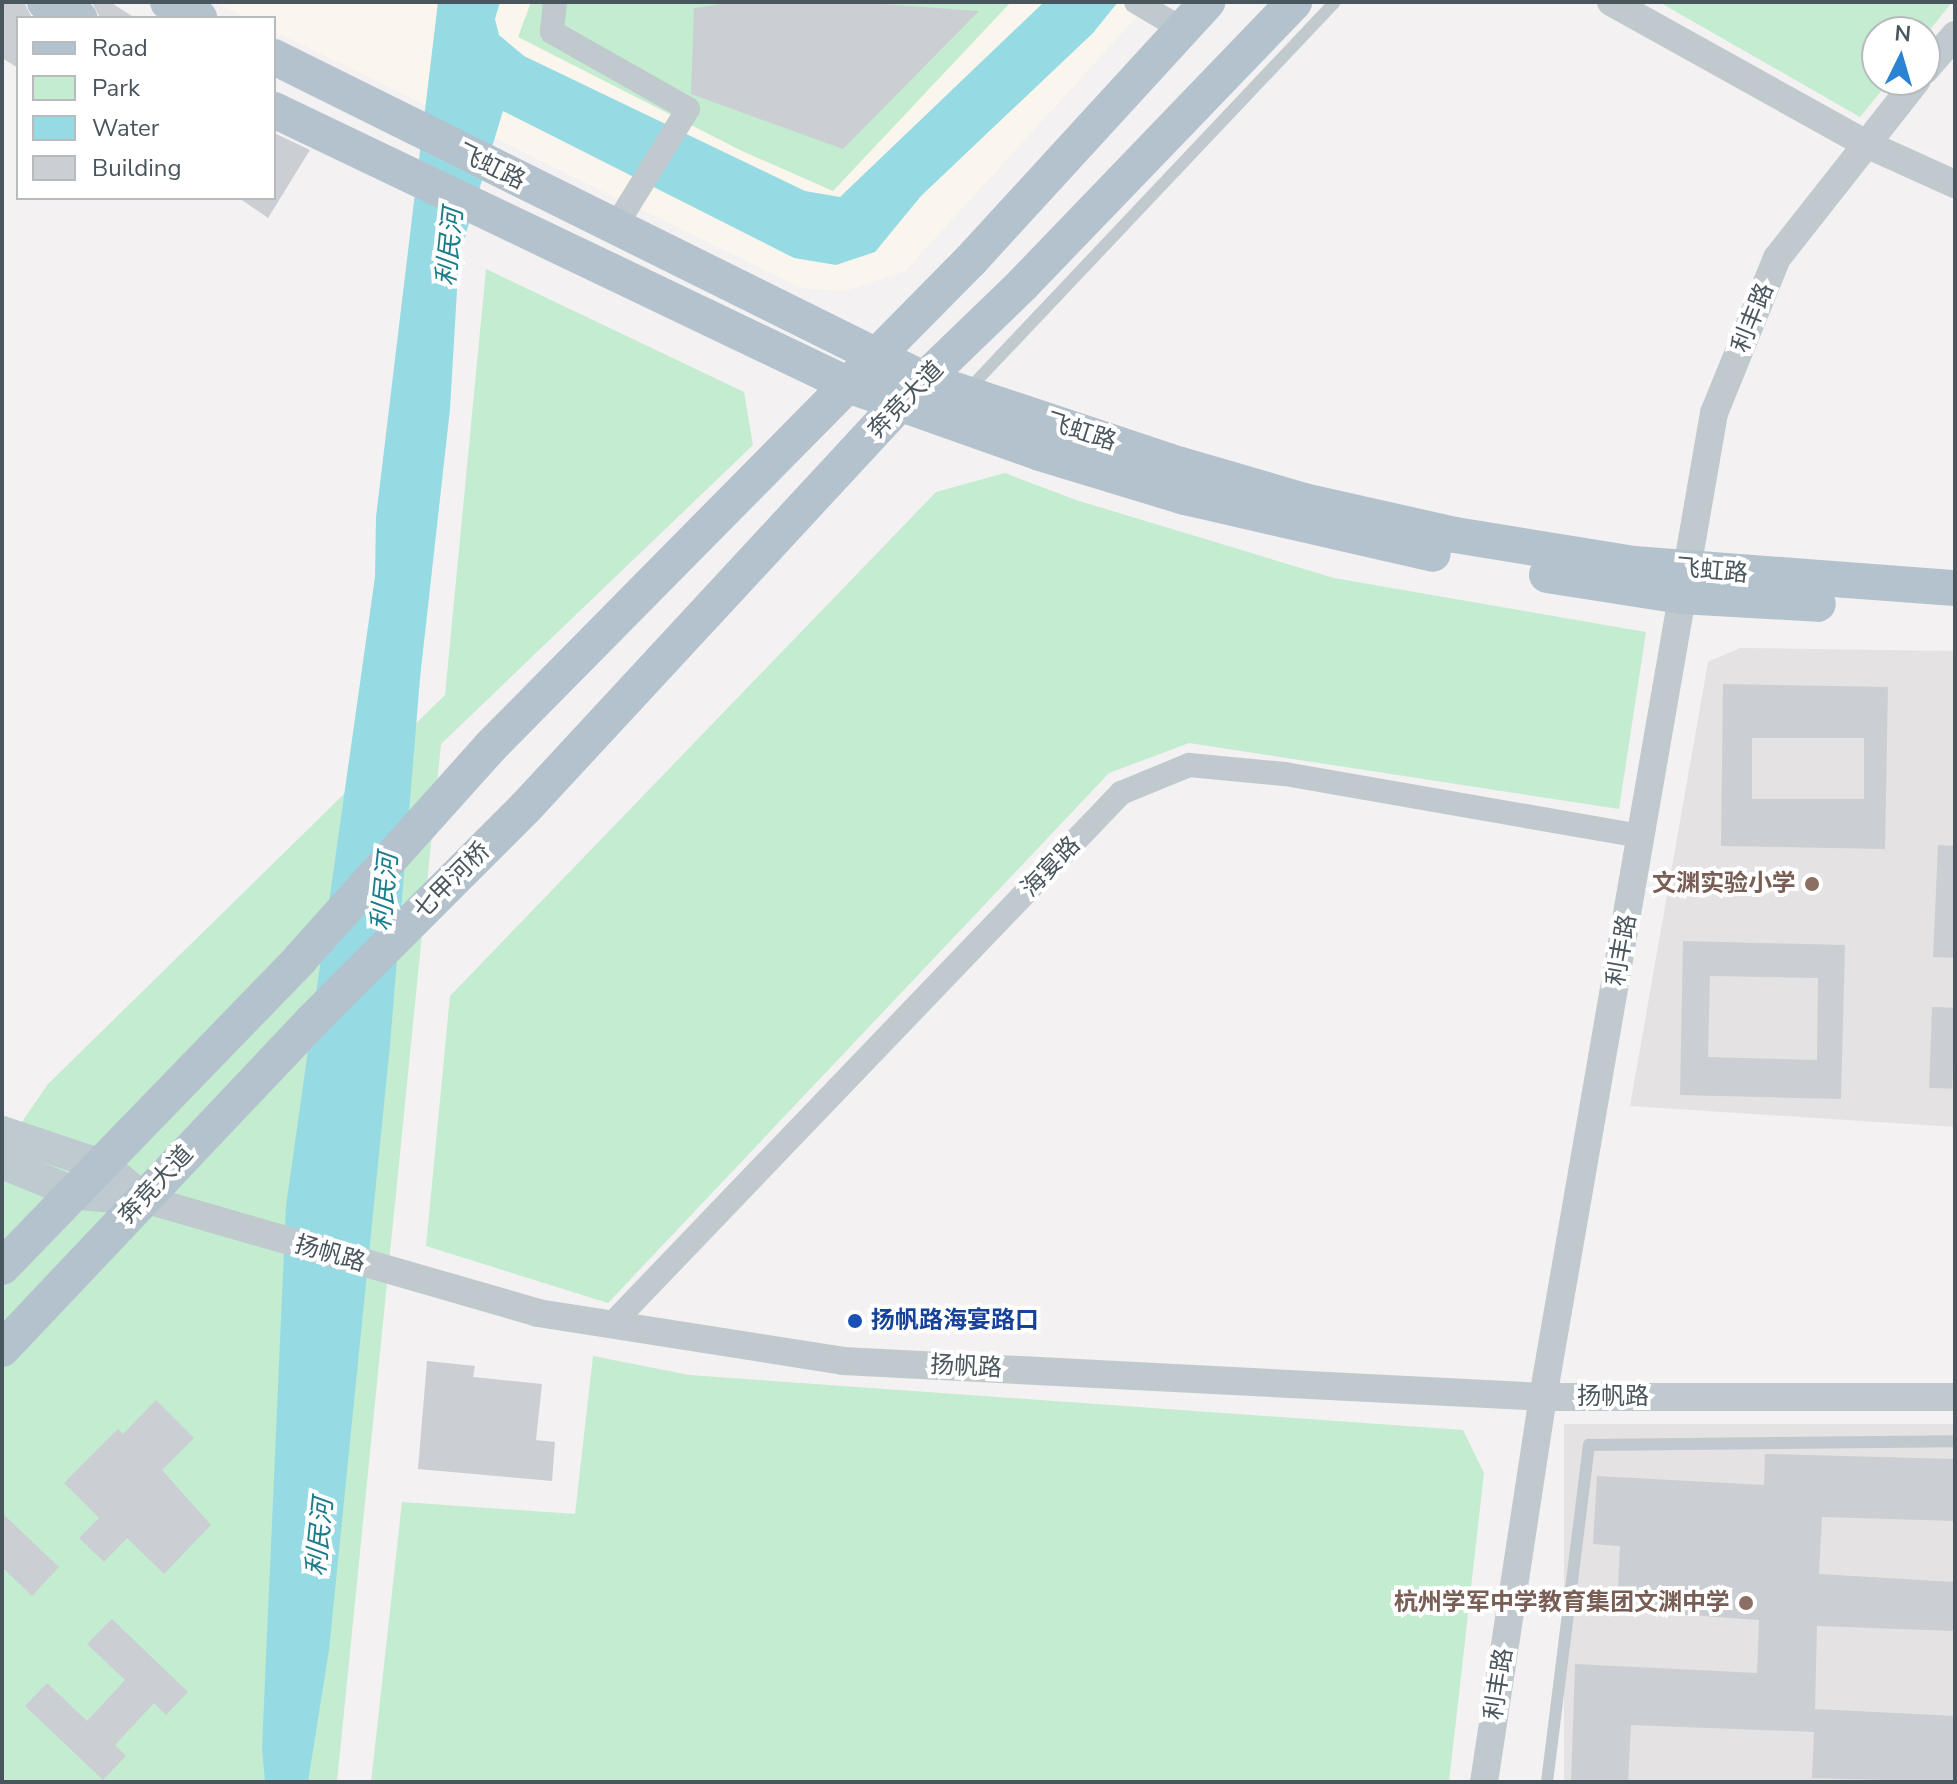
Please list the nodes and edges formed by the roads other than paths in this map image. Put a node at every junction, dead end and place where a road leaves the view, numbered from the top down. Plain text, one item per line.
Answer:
1 (45, 2) edge
2 (168, 2) edge
3 (555, 2) edge
4 (1136, 2) edge
5 (1207, 2) edge
6 (1294, 2) edge
7 (1335, 2) edge
8 (1611, 2) edge
9 (75, 16) edge
10 (195, 16) edge
11 (1182, 29) junction
12 (1955, 35) edge
13 (1941, 51) edge
14 (276, 58) edge
15 (1904, 96) edge
16 (276, 111) edge
17 (1864, 143) junction
18 (1955, 184) edge
19 (615, 227) junction
20 (878, 357) junction
21 (851, 386) junction
22 (913, 391) junction
23 (965, 393) junction
24 (1684, 582) junction
25 (1955, 588) edge
26 (1955, 611) edge
27 (526, 807) joint
28 (1642, 836) junction
29 (311, 1022) joint
30 (2, 1132) edge
31 (2, 1163) edge
32 (104, 1166) junction
33 (78, 1194) junction
34 (144, 1199) junction
35 (2, 1267) edge
36 (612, 1324) junction
37 (2, 1349) edge
38 (1543, 1397) junction
39 (1955, 1397) edge
40 (1955, 1441) edge
41 (1484, 1782) edge
42 (1547, 1782) edge

1 - 9 main road
2 - 10 main road
3 - 19 street
4 - 11 street
5 - 11 main road, 奔竞大道
6 - 22 main road, 奔竞大道
7 - 23 lane
8 - 17 street
11 - 20 main road, 奔竞大道
12 - 13 street
14 - 19 main road, 飞虹路
15 - 17 street, 利丰路
16 - 21 main road, 飞虹路
17 - 18 street
17 - 24 street, 利丰路
19 - 20 main road, 飞虹路
20 - 21 main road, 奔竞大道
20 - 22 main road, 飞虹路
21 - 22 main road, 飞虹路
21 - 32 main road, 奔竞大道
22 - 23 main road, 飞虹路
22 - 24 main road, 飞虹路
22 - 27 main road, 奔竞大道
23 - 24 main road, 飞虹路
24 - 25 main road, 飞虹路
24 - 26 main road, 飞虹路
24 - 28 street, 利丰路
27 - 29 main road, 七甲河桥
28 - 36 street, 海宴路
28 - 38 street, 利丰路
29 - 34 main road, 奔竞大道
30 - 32 main road
31 - 33 main road, 扬帆路
32 - 33 main road
32 - 34 main road
33 - 34 main road, 扬帆路
33 - 35 main road
34 - 36 street, 扬帆路
34 - 37 main road, 奔竞大道
36 - 38 street, 扬帆路
38 - 39 street, 扬帆路
38 - 41 street, 利丰路
40 - 42 lane

